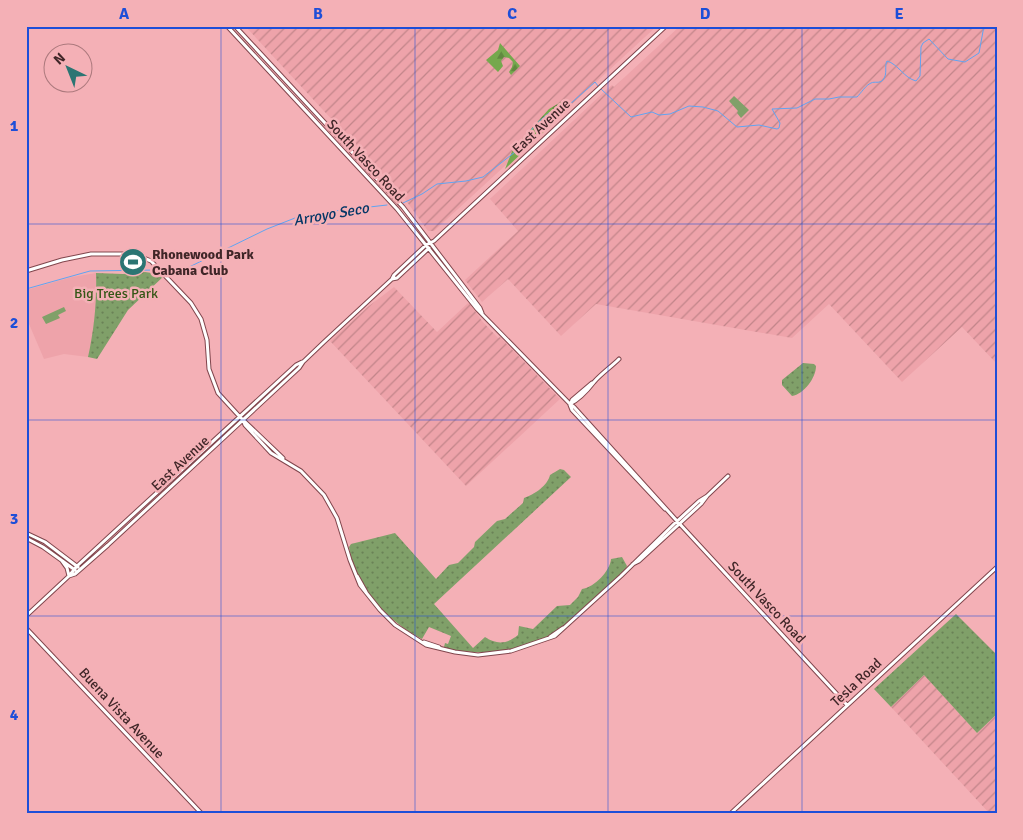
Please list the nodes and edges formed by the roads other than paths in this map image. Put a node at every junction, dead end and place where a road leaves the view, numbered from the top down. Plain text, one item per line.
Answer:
1 (227, 26) edge
2 (235, 26) edge
3 (666, 26) edge
4 (431, 243) junction
5 (426, 245) junction
6 (429, 249) junction
7 (26, 270) edge
8 (392, 279) junction
9 (482, 313) junction
10 (619, 359) dead end
11 (571, 404) junction
12 (242, 418) junction
13 (728, 476) dead end
14 (678, 523) junction
15 (26, 536) edge
16 (60, 559) junction
17 (997, 566) edge
18 (77, 569) junction
19 (69, 576) junction
20 (26, 616) edge
21 (26, 628) edge
22 (847, 705) junction
23 (202, 814) edge
24 (730, 814) edge

1 - 5 main road, South Vasco Road
2 - 4 main road, South Vasco Road
3 - 4 main road, East Avenue
4 - 5 main road, East Avenue
4 - 6 main road, East Avenue
4 - 9 main road, South Vasco Road
5 - 6 main road, South Vasco Road
5 - 8 main road, East Avenue
6 - 8 main road, East Avenue
6 - 9 main road, South Vasco Road
7 - 12 main road
8 - 12 main road, East Avenue
9 - 11 main road, South Vasco Road
10 - 11 main road
11 - 14 main road, South Vasco Road
12 - 14 main road
12 - 18 main road, East Avenue
13 - 14 main road
14 - 22 main road, South Vasco Road
15 - 16 main road
15 - 18 main road
16 - 18 main road
16 - 19 main road
17 - 22 main road, Tesla Road
18 - 19 main road, East Avenue
19 - 20 main road, East Avenue
21 - 23 main road, Buena Vista Avenue
22 - 24 main road, Tesla Road

